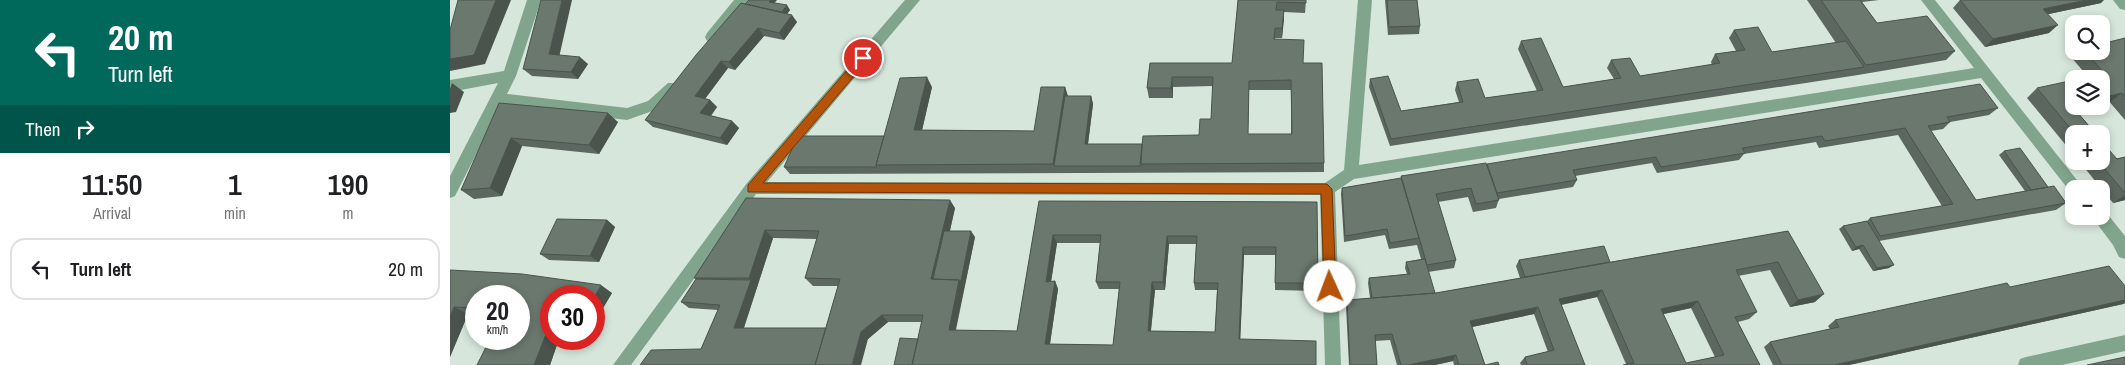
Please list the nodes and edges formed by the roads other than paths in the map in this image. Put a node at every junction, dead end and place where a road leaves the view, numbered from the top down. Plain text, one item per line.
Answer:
1 (534, 0) edge
2 (742, 0) edge
3 (913, 0) edge
4 (1365, 0) edge
5 (1928, 0) edge
6 (2120, 0) edge
7 (2125, 5) edge
8 (705, 47) edge
9 (1983, 72) junction
10 (509, 76) junction
11 (680, 78) edge
12 (450, 86) edge
13 (497, 99) junction
14 (1351, 173) junction
15 (2071, 180) edge
16 (752, 188) junction
17 (1327, 189) junction
18 (450, 192) edge
19 (2108, 225) edge
20 (2123, 243) edge
21 (2125, 342) edge
22 (621, 365) edge
23 (1333, 365) edge
24 (2026, 365) edge

1 - 10 street
2 - 8 street
3 - 16 street
4 - 14 street
5 - 9 street
6 - 7 street
9 - 14 street
9 - 15 street
10 - 12 street
10 - 13 street
11 - 13 street
13 - 18 street
14 - 17 street
16 - 17 street
16 - 22 street
17 - 23 street
19 - 20 street
21 - 24 street

